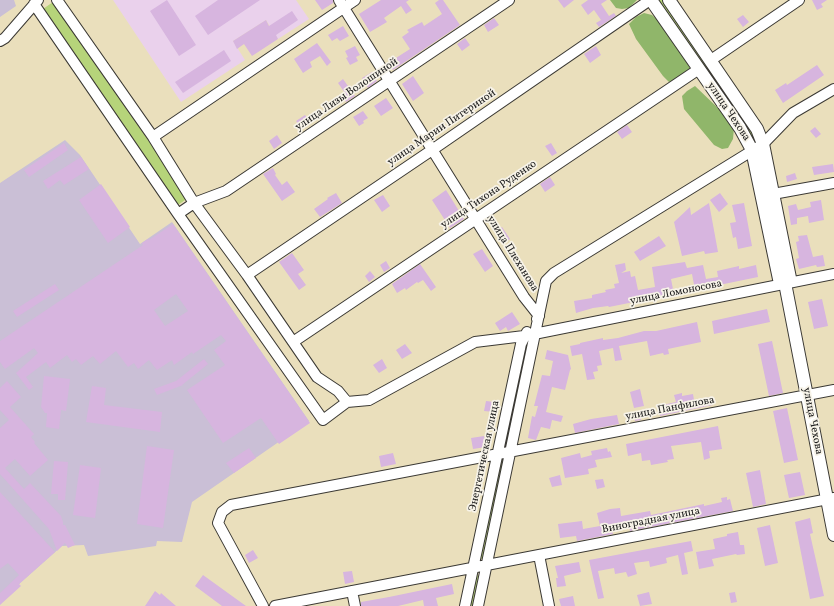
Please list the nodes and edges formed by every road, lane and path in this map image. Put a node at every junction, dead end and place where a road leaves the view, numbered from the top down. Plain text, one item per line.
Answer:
1 (57, 0) edge
2 (355, 0) edge
3 (509, 0) edge
4 (650, 0) edge
5 (669, 0) edge
6 (799, 0) edge
7 (36, 2) edge
8 (342, 4) edge
9 (0, 41) edge
10 (710, 60) junction
11 (699, 69) junction
12 (390, 81) junction
13 (834, 88) edge
14 (153, 137) junction
15 (763, 144) junction
16 (432, 150) junction
17 (752, 150) junction
18 (834, 183) edge
19 (773, 194) junction
20 (194, 203) junction
21 (178, 214) junction
22 (476, 219) junction
23 (248, 274) junction
24 (834, 274) edge
25 (785, 283) junction
26 (539, 316) junction
27 (536, 333) junction
28 (524, 336) junction
29 (293, 342) junction
30 (834, 390) edge
31 (807, 395) junction
32 (347, 402) junction
33 (511, 452) junction
34 (497, 455) junction
35 (831, 499) edge
36 (834, 535) edge
37 (539, 556) junction
38 (487, 566) junction
39 (473, 568) junction
40 (352, 591) junction
41 (262, 606) edge
42 (275, 606) edge
43 (355, 606) edge
44 (465, 606) edge
45 (478, 606) edge
46 (549, 606) edge

1 - 14 street
2 - 8 street
3 - 12 street, улица Лизы Волошиной
4 - 11 main road, улица Чехова
4 - 16 street, улица Марии Питериной
5 - 10 main road, улица Чехова
6 - 10 street
7 - 9 street
7 - 21 street
8 - 12 street, улица Плеханова
8 - 14 street
10 - 15 main road, улица Чехова
11 - 17 main road, улица Чехова
11 - 22 street, улица Тихона Руденко
12 - 16 street, улица Плеханова
12 - 20 street, улица Лизы Волошиной
13 - 15 street
14 - 20 street
15 - 17 street, Энергетическая улица
15 - 19 main road, улица Чехова
16 - 22 street, улица Плеханова
16 - 23 street, улица Марии Питериной
17 - 25 main road, улица Чехова
17 - 26 street, Энергетическая улица
18 - 19 street
19 - 25 main road, улица Чехова
20 - 21 street, улица Лизы Волошиной
20 - 23 street
21 - 32 street
22 - 26 street, улица Плеханова
22 - 29 street, улица Тихона Руденко
23 - 29 street
24 - 25 street, улица Ломоносова
25 - 27 street, улица Ломоносова
25 - 31 main road, улица Чехова
26 - 27 street, Энергетическая улица
26 - 28 street, Энергетическая улица
27 - 28 street, улица Ломоносова
27 - 33 street, Энергетическая улица
28 - 32 street, улица Ломоносова
28 - 34 street, Энергетическая улица
29 - 32 street
30 - 31 street, улица Панфилова
31 - 33 street, улица Панфилова
31 - 35 main road, улица Чехова
33 - 34 street, улица Панфилова
33 - 38 street, Энергетическая улица
34 - 39 street, Энергетическая улица
34 - 41 street, улица Панфилова
35 - 36 main road, улица Чехова
35 - 37 street, Виноградная улица
37 - 38 street, Виноградная улица
37 - 46 street
38 - 39 street, Виноградная улица
38 - 45 street, Энергетическая улица
39 - 40 street, Виноградная улица
39 - 44 street, Энергетическая улица
40 - 42 street, Виноградная улица
40 - 43 street

